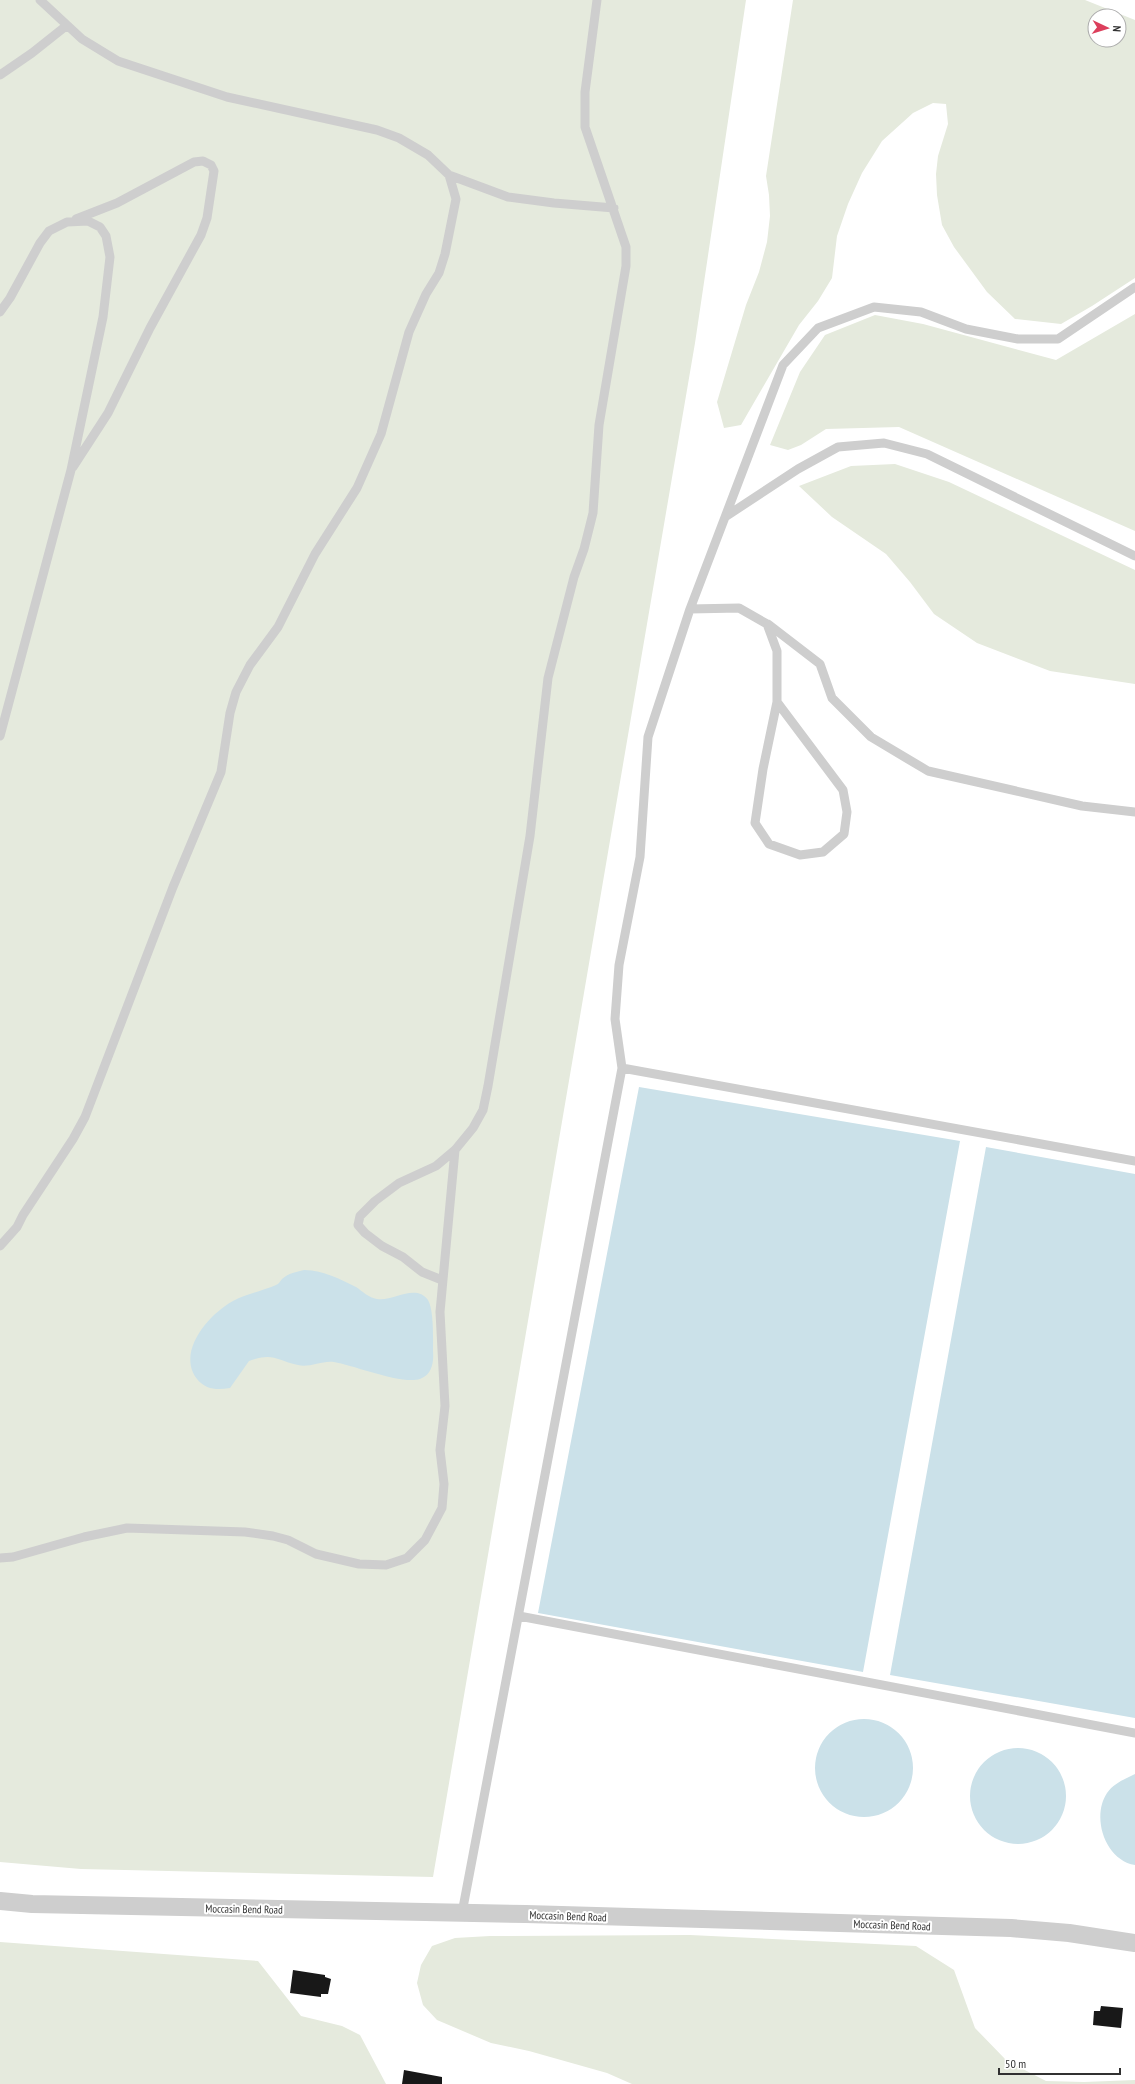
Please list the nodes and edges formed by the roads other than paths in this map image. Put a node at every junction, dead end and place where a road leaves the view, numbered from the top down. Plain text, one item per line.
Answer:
1 (40, 0) edge
2 (597, 0) edge
3 (66, 26) junction
4 (0, 76) edge
5 (449, 175) junction
6 (614, 208) junction
7 (67, 222) junction
8 (1135, 287) edge
9 (0, 312) edge
10 (71, 470) junction
11 (725, 517) junction
12 (1135, 556) edge
13 (690, 609) junction
14 (767, 624) junction
15 (778, 702) junction
16 (0, 736) edge
17 (1135, 812) edge
18 (622, 1068) junction
19 (455, 1150) junction
20 (1135, 1161) edge
21 (0, 1246) edge
22 (442, 1280) junction
23 (0, 1558) edge
24 (519, 1616) junction
25 (1135, 1733) edge
26 (0, 1901) edge
27 (462, 1913) junction
28 (1135, 1943) edge

1 - 3 lane
2 - 6 lane
3 - 4 lane
3 - 5 lane
5 - 6 lane
5 - 21 lane
6 - 19 lane
7 - 9 lane
7 - 10 lane
7 - 10 lane
8 - 11 lane
10 - 16 lane
11 - 12 lane
11 - 13 lane
13 - 14 lane
13 - 18 lane
14 - 15 lane
14 - 17 lane
15 - 15 lane
18 - 20 lane
18 - 24 lane
19 - 22 lane
19 - 22 lane
22 - 23 lane
24 - 25 lane
24 - 27 lane
26 - 27 street, Moccasin Bend Road
27 - 28 street, Moccasin Bend Road

